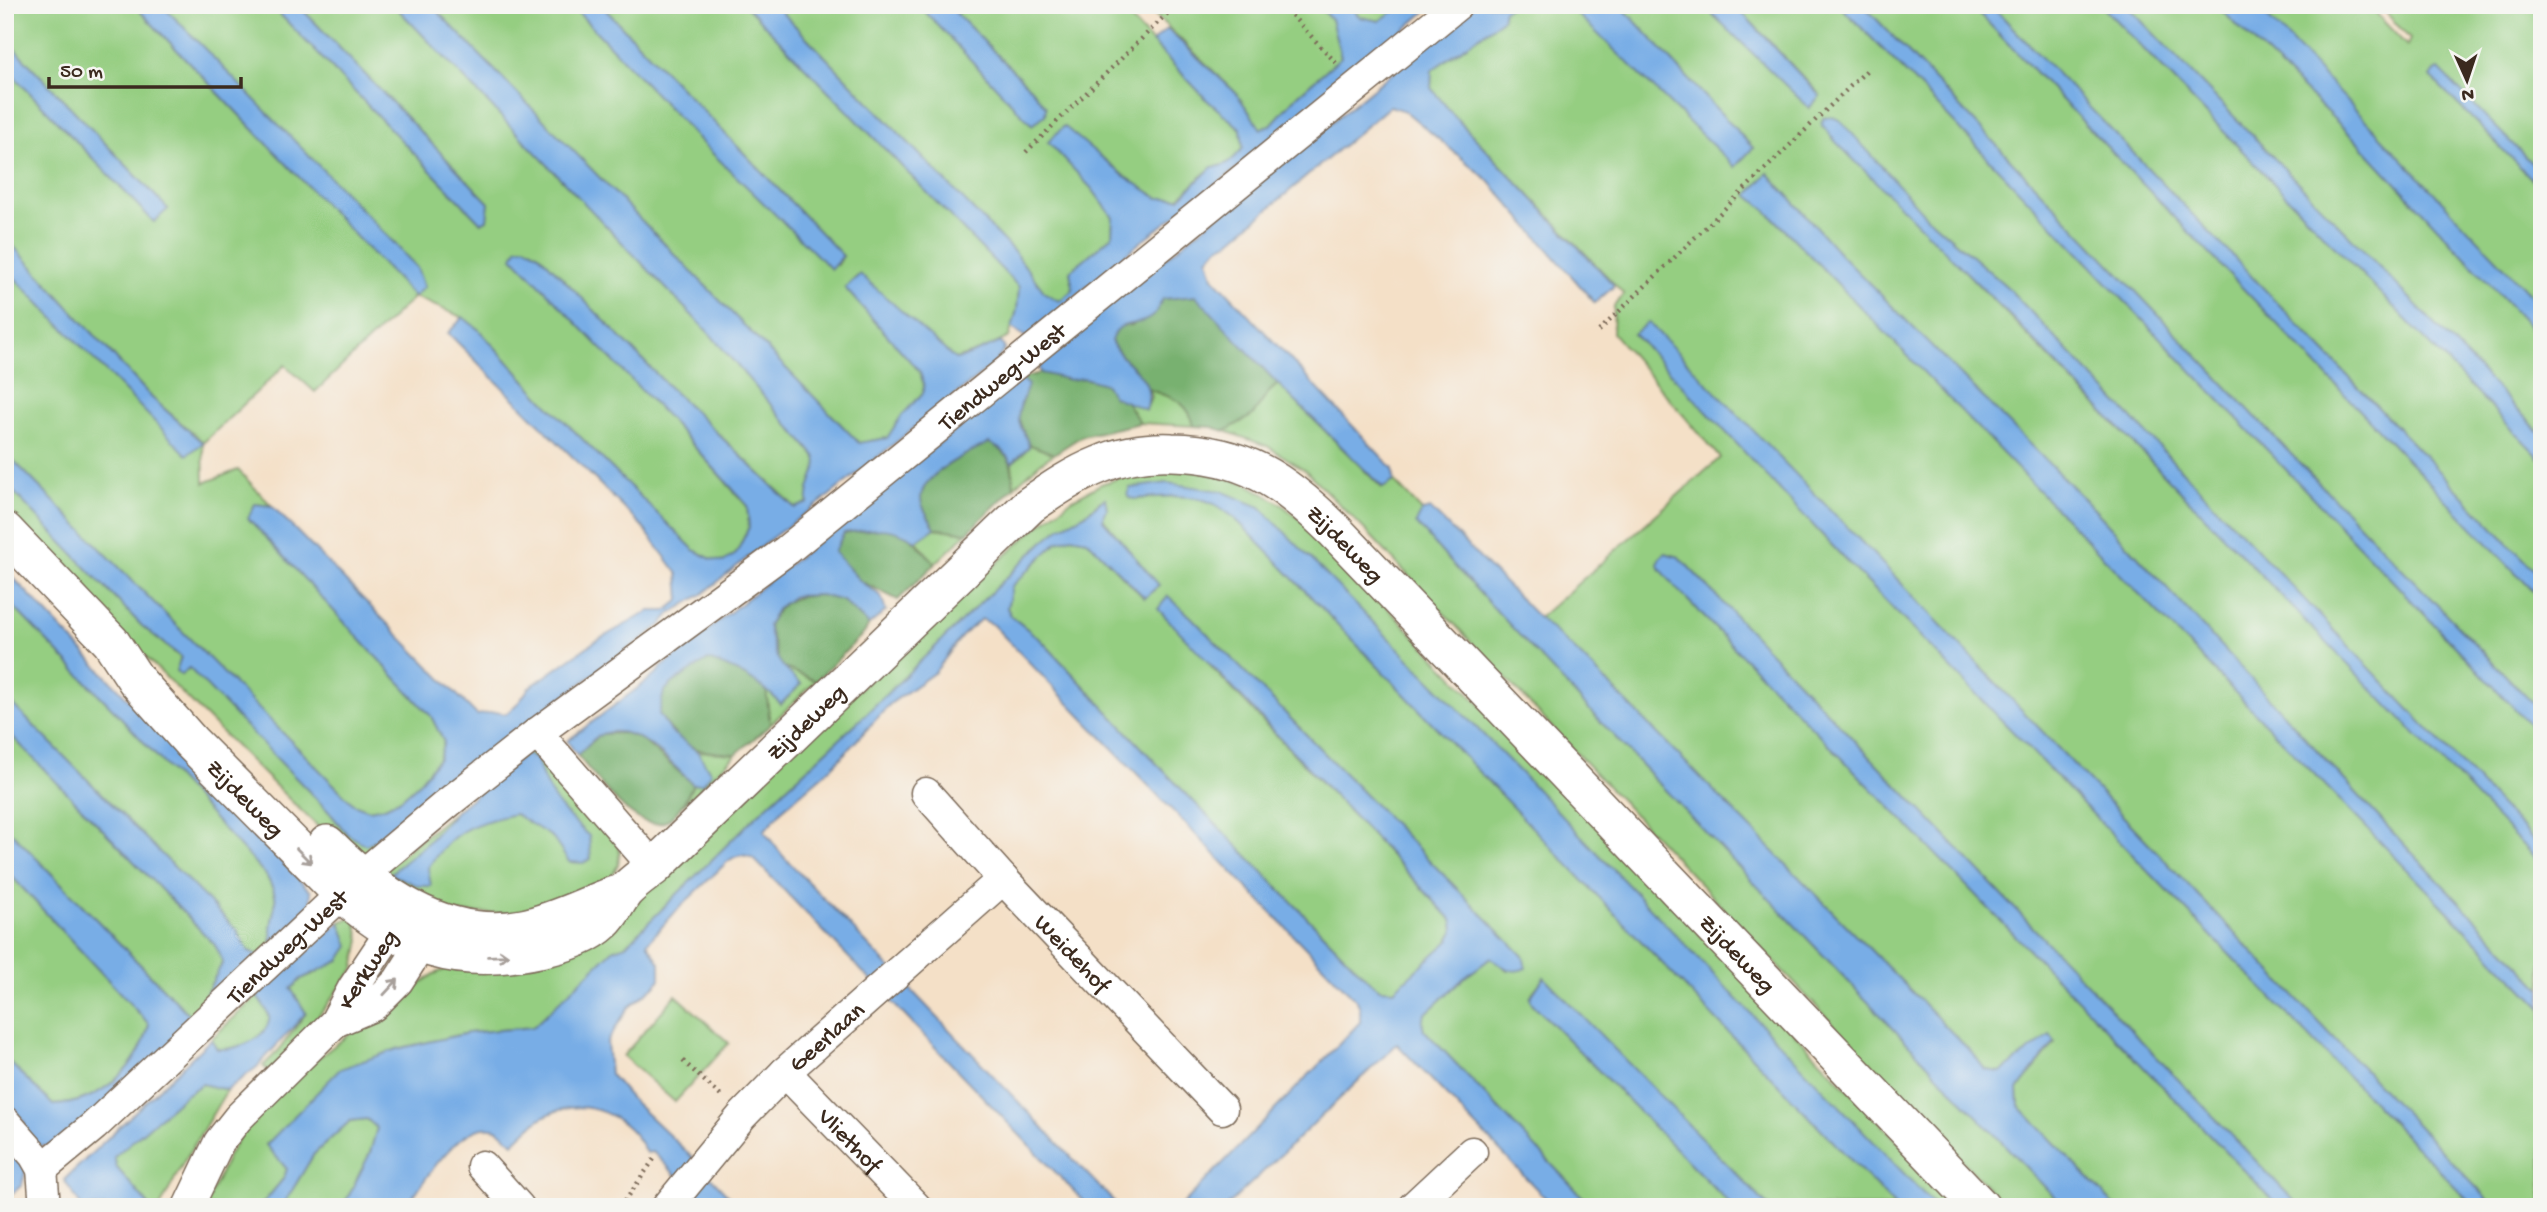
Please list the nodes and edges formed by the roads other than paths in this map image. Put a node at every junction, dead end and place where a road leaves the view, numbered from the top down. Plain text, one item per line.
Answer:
1 (1457, 5) edge
2 (5, 531) edge
3 (537, 733) junction
4 (926, 793) dead end
5 (654, 867) junction
6 (1003, 879) junction
7 (351, 885) junction
8 (412, 930) junction
9 (785, 1072) junction
10 (1222, 1109) dead end
11 (31, 1147) edge
12 (1472, 1152) dead end
13 (482, 1166) dead end
14 (676, 1196) edge
15 (38, 1204) edge
16 (188, 1207) edge
17 (519, 1207) edge
18 (916, 1207) edge
19 (1413, 1207) edge
20 (1981, 1207) edge

1 - 3 street, Tiendweg-West
2 - 7 main road, Zijdeweg
3 - 5 street
3 - 7 street, Tiendweg-West
4 - 6 street, Weidehof
5 - 8 main road, Zijdeweg
5 - 20 main road, Zijdeweg
6 - 9 street, Geerlaan
6 - 10 street, Weidehof
7 - 8 main road, Zijdeweg
7 - 11 street, Tiendweg-West
8 - 16 street, Kerkweg
9 - 14 street, Geerlaan
9 - 18 street, Vliethof
11 - 15 street
12 - 19 street
13 - 17 street

